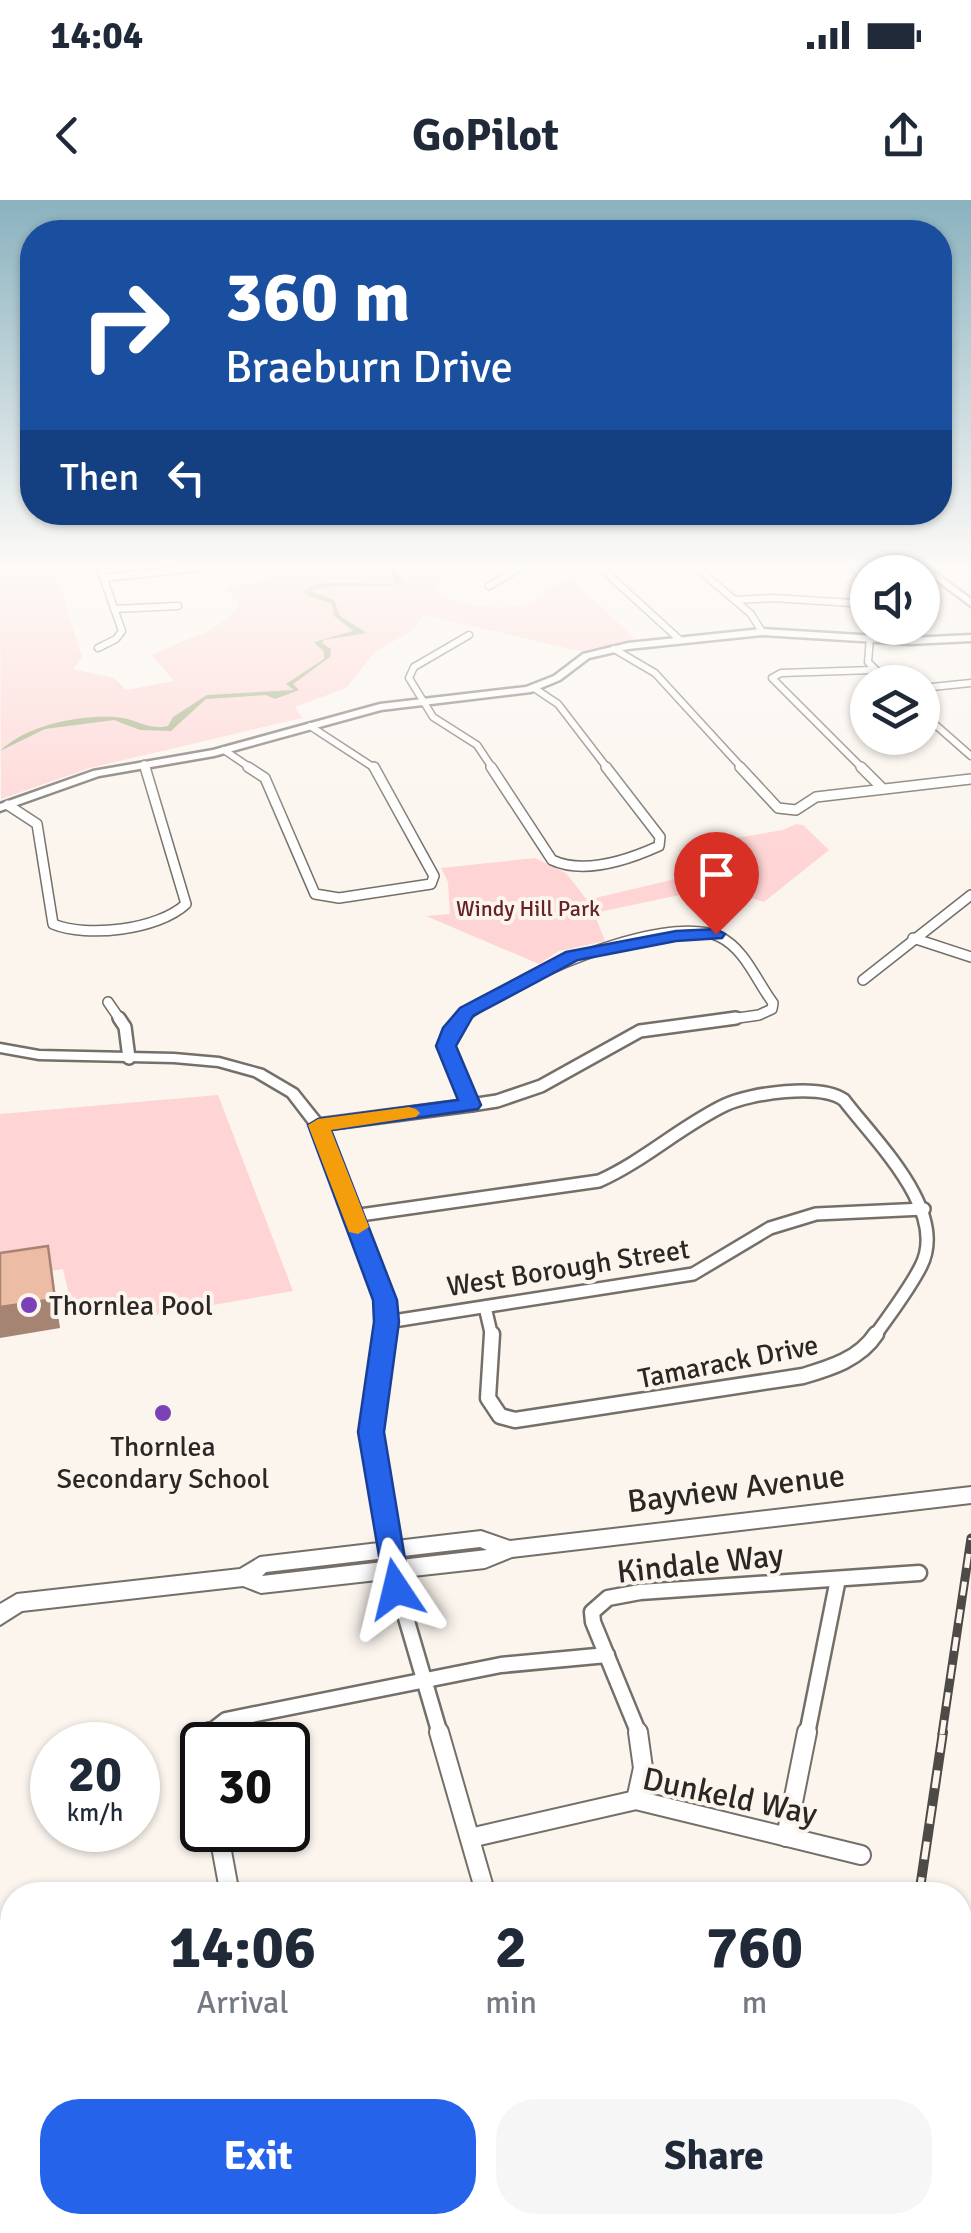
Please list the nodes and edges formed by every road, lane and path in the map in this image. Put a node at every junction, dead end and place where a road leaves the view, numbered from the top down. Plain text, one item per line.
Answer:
1 (423, 663) edge
2 (575, 663) edge
3 (638, 663) edge
4 (850, 671) edge
5 (971, 683) edge
6 (940, 686) edge
7 (534, 688) junction
8 (422, 702) junction
9 (310, 726) junction
10 (940, 729) edge
11 (224, 750) junction
12 (971, 756) edge
13 (144, 764) junction
14 (971, 779) edge
15 (883, 789) junction
16 (4, 807) edge
17 (971, 895) edge
18 (914, 938) junction
19 (971, 957) edge
20 (862, 980) dead end
21 (108, 1002) dead end
22 (0, 1048) edge
23 (129, 1058) junction
24 (471, 1105) junction
25 (318, 1125) junction
26 (924, 1209) junction
27 (353, 1216) junction
28 (484, 1307) junction
29 (386, 1322) junction
30 (971, 1495) edge
31 (390, 1560) junction
32 (919, 1573) dead end
33 (838, 1578) junction
34 (6, 1605) edge
35 (606, 1655) junction
36 (422, 1680) junction
37 (223, 1722) edge
38 (636, 1800) junction
39 (786, 1837) junction
40 (470, 1838) junction
41 (222, 1852) edge
42 (861, 1855) dead end
43 (228, 1882) edge
44 (482, 1882) edge

1 - 8 street
2 - 7 street
3 - 15 street
4 - 15 street
5 - 6 street
7 - 8 street
7 - 8 street
8 - 9 street
9 - 11 street
9 - 11 street
10 - 12 street
11 - 13 street
13 - 16 street
13 - 16 street
14 - 15 street
17 - 18 street
18 - 19 street
18 - 20 street
21 - 23 street
22 - 23 street
23 - 25 street
24 - 24 street
24 - 25 street
25 - 27 street
26 - 27 street
26 - 28 street, West Borough Street
26 - 28 street, Tamarack Drive
27 - 29 street
28 - 29 street, West Borough Street
29 - 31 street
30 - 31 main road, Bayview Avenue
31 - 34 main road, Bayview Avenue
31 - 36 street
32 - 33 street, Kindale Way
33 - 35 street, Kindale Way
33 - 39 street
35 - 36 street
35 - 38 street, Kindale Way
36 - 37 street
36 - 40 street
38 - 39 street, Dunkeld Way
38 - 40 street, Dunkeld Way
39 - 42 street, Dunkeld Way
40 - 44 street
41 - 43 street

